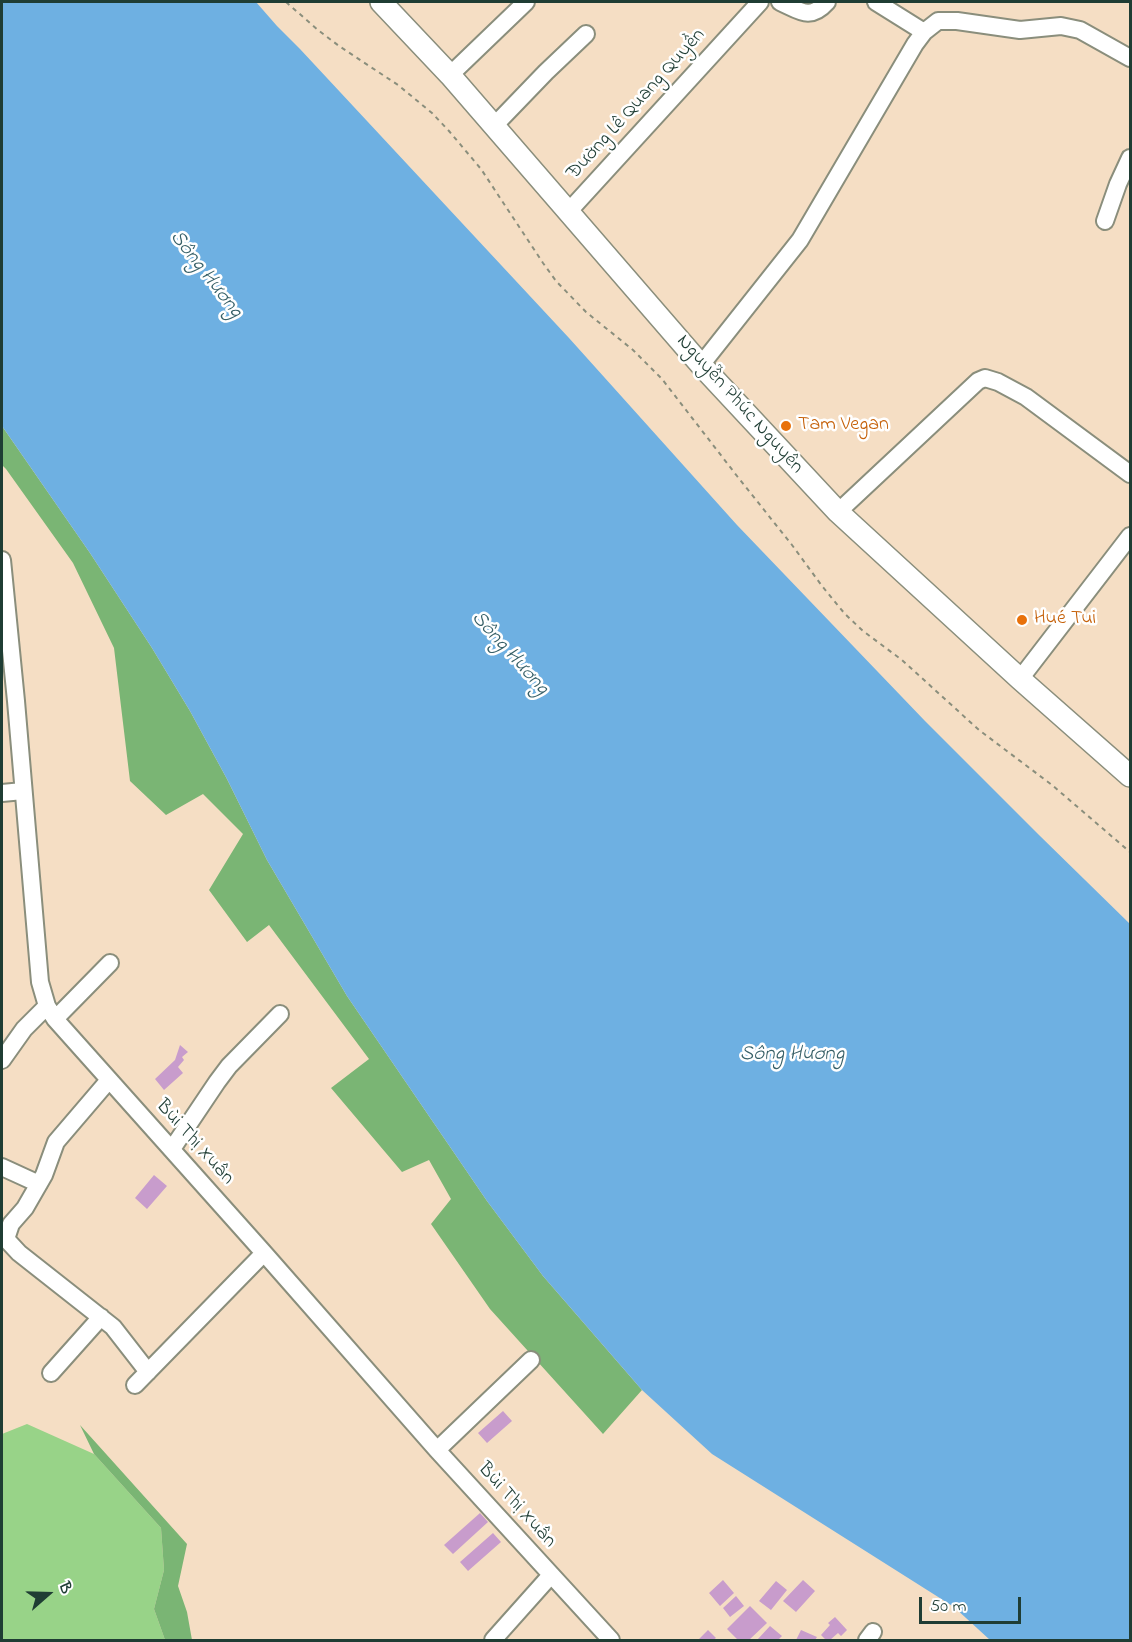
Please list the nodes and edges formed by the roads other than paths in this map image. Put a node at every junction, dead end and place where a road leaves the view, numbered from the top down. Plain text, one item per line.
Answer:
1 (381, 2) edge
2 (526, 2) edge
3 (760, 2) edge
4 (780, 2) edge
5 (827, 2) edge
6 (876, 2) edge
7 (924, 32) junction
8 (586, 34) dead end
9 (1131, 58) edge
10 (450, 75) junction
11 (494, 126) junction
12 (1131, 158) edge
13 (569, 211) junction
14 (1105, 221) dead end
15 (701, 365) junction
16 (1131, 474) edge
17 (838, 512) junction
18 (1131, 536) edge
19 (2, 560) edge
20 (1020, 679) junction
21 (9, 700) edge
22 (1131, 776) edge
23 (23, 791) junction
24 (2, 793) edge
25 (110, 963) dead end
26 (51, 1013) junction
27 (280, 1014) dead end
28 (2, 1060) edge
29 (110, 1080) junction
30 (172, 1149) junction
31 (2, 1167) edge
32 (39, 1184) junction
33 (4, 1238) edge
34 (264, 1252) junction
35 (101, 1317) junction
36 (531, 1360) dead end
37 (148, 1372) junction
38 (51, 1373) dead end
39 (135, 1385) dead end
40 (436, 1450) junction
41 (551, 1575) junction
42 (493, 1641) edge
43 (611, 1641) edge

1 - 10 main road, Nguyễn Phúc Nguyên
2 - 10 street
3 - 13 street, Đường Lê Quang Quyền
4 - 5 street
6 - 7 street
7 - 9 street
7 - 15 street
8 - 11 street
10 - 11 main road, Nguyễn Phúc Nguyên
11 - 13 main road, Nguyễn Phúc Nguyên
12 - 14 street
13 - 15 main road, Nguyễn Phúc Nguyên
15 - 17 main road, Nguyễn Phúc Nguyên
16 - 17 street
17 - 20 main road, Nguyễn Phúc Nguyên
18 - 20 street
19 - 21 street, Bùi Thị Xuân
20 - 22 main road, Nguyễn Phúc Nguyên
21 - 23 street, Bùi Thị Xuân
23 - 24 street
23 - 26 street, Bùi Thị Xuân
25 - 26 street
26 - 28 street
26 - 29 street, Bùi Thị Xuân
27 - 30 street
29 - 30 street, Bùi Thị Xuân
29 - 32 street
30 - 34 street, Bùi Thị Xuân
31 - 32 street
32 - 33 street
33 - 35 street
34 - 37 street
34 - 40 street, Bùi Thị Xuân
35 - 37 street
35 - 38 street
36 - 40 street
37 - 39 street
40 - 41 street, Bùi Thị Xuân
41 - 42 street
41 - 43 street, Bùi Thị Xuân

